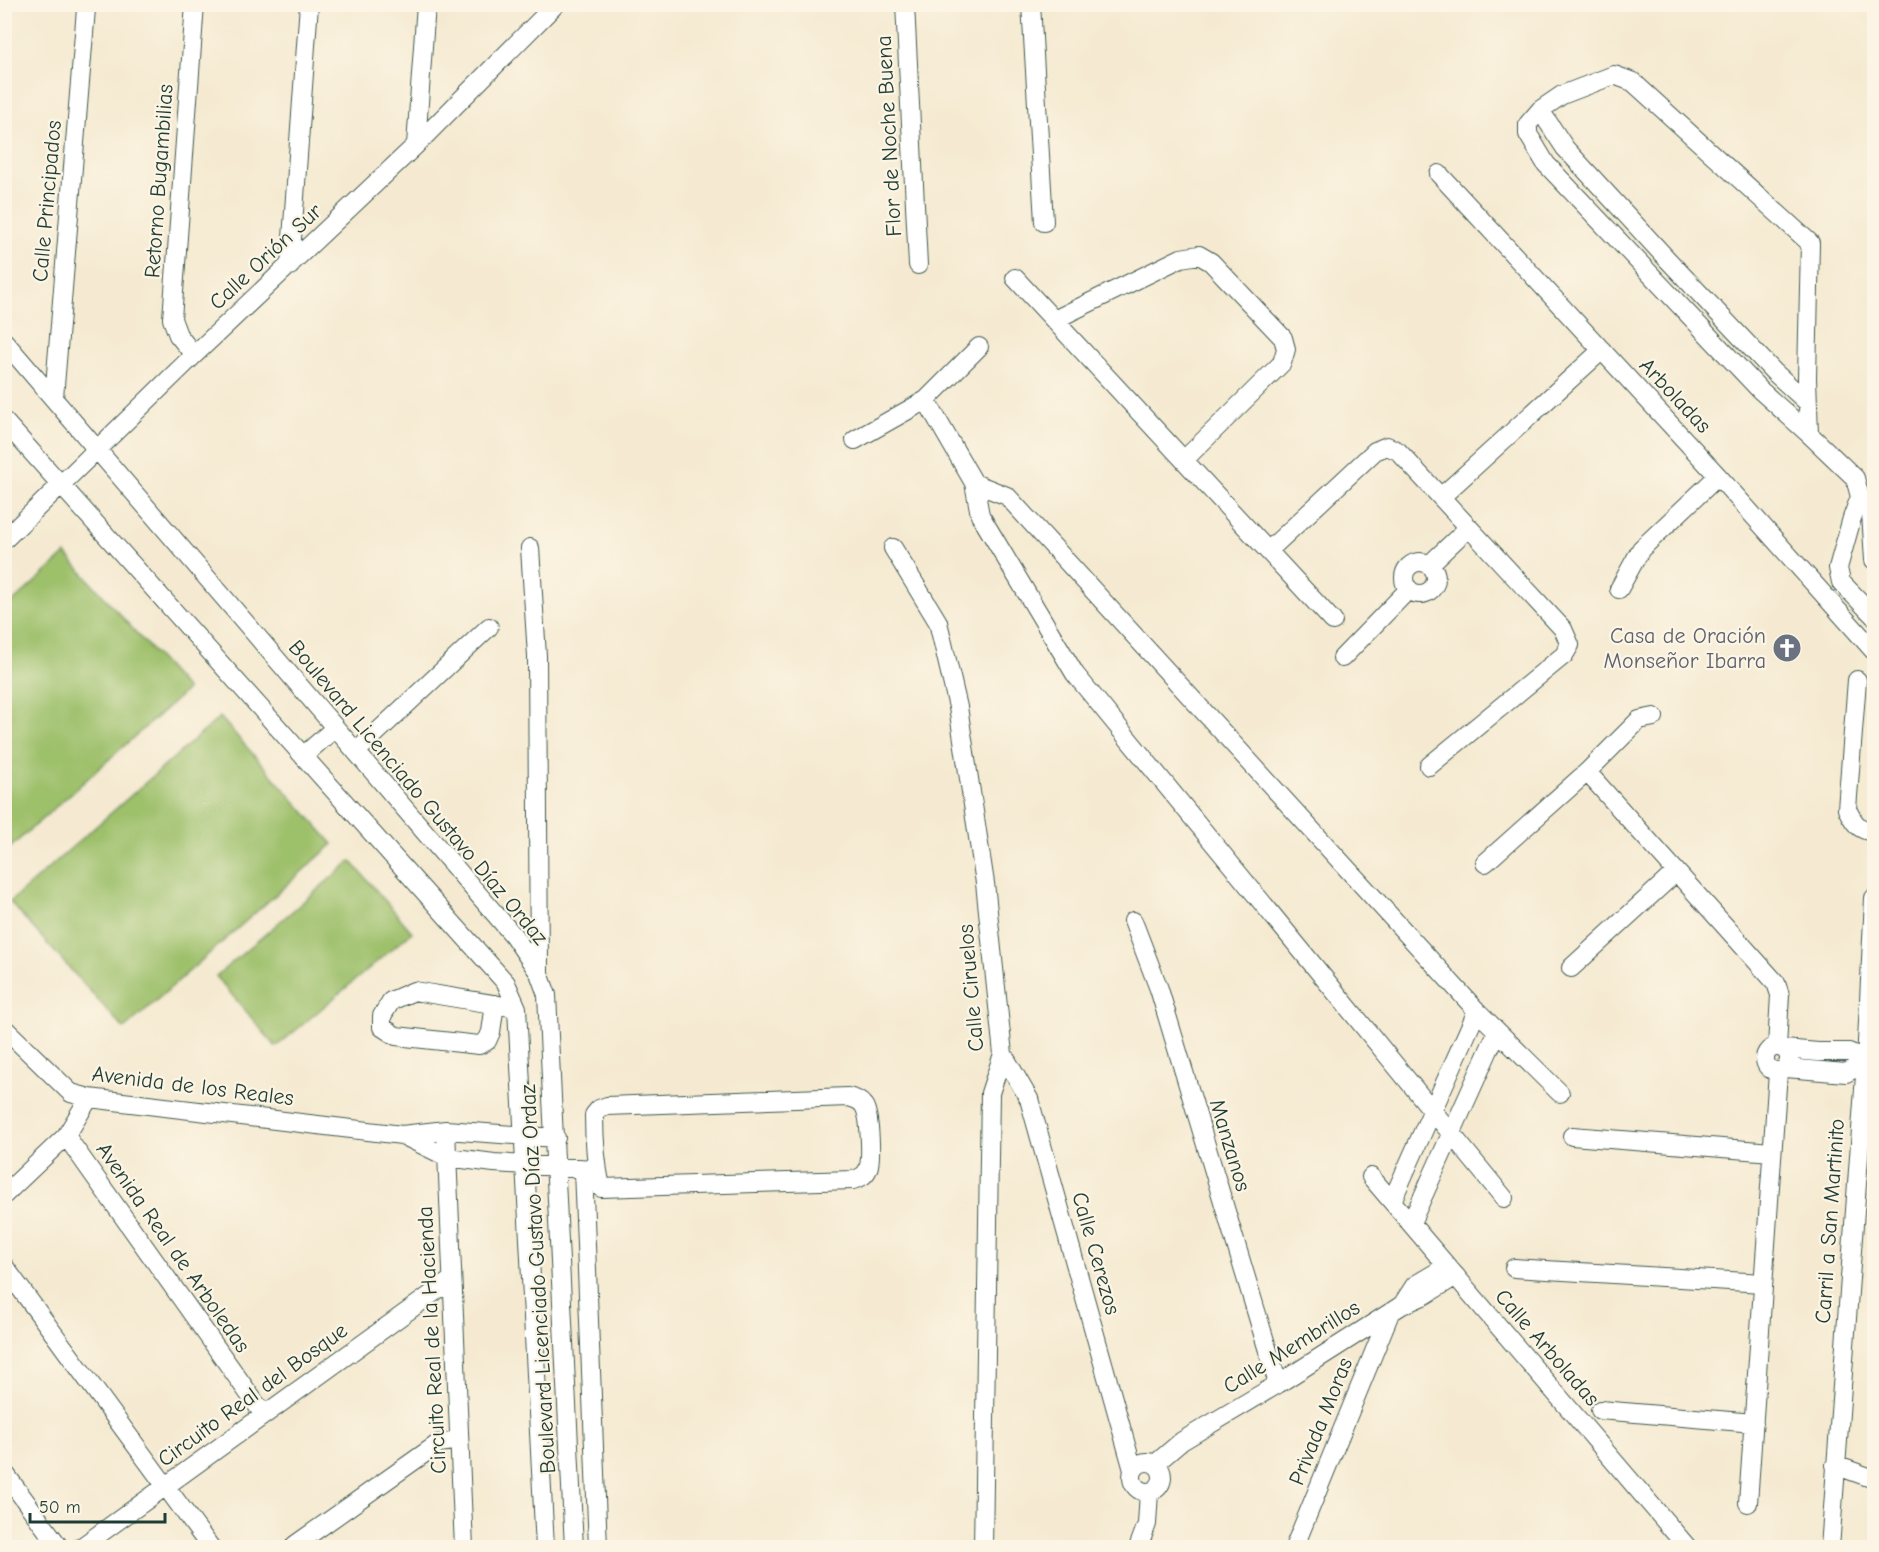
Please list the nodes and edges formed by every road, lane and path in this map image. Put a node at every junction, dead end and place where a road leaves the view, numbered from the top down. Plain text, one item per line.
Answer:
1 (195, 4) edge
2 (309, 4) edge
3 (426, 4) edge
4 (556, 4) edge
5 (905, 4) edge
6 (1031, 4) edge
7 (86, 9) dead end
8 (537, 13) edge
9 (1540, 110) junction
10 (1559, 138) junction
11 (416, 145) junction
12 (1539, 154) junction
13 (1440, 174) dead end
14 (1044, 222) dead end
15 (1667, 259) junction
16 (918, 264) dead end
17 (290, 266) junction
18 (1649, 274) junction
19 (1015, 278) dead end
20 (1054, 320) junction
21 (4, 341) edge
22 (979, 347) dead end
23 (1602, 350) junction
24 (195, 355) junction
25 (1774, 372) junction
26 (1760, 390) junction
27 (54, 398) junction
28 (926, 400) junction
29 (1808, 402) junction
30 (7, 430) edge
31 (1809, 434) junction
32 (855, 440) dead end
33 (97, 450) junction
34 (1184, 460) junction
35 (1718, 476) junction
36 (974, 483) junction
37 (62, 484) junction
38 (1441, 497) junction
39 (1860, 497) junction
40 (1469, 527) junction
41 (4, 540) edge
42 (530, 548) dead end
43 (893, 548) dead end
44 (1268, 550) junction
45 (1843, 554) junction
46 (1874, 560) edge
47 (1619, 589) dead end
48 (1875, 616) edge
49 (1333, 621) dead end
50 (489, 627) dead end
51 (1875, 651) edge
52 (1342, 658) dead end
53 (1857, 680) dead end
54 (1654, 717) dead end
55 (335, 728) junction
56 (356, 752) junction
57 (303, 756) junction
58 (1429, 766) dead end
59 (1587, 772) junction
60 (1875, 832) edge
61 (1485, 863) dead end
62 (1676, 872) junction
63 (1875, 898) edge
64 (1133, 921) dead end
65 (1571, 968) dead end
66 (539, 973) junction
67 (495, 1004) junction
68 (517, 1008) junction
69 (1477, 1011) junction
70 (4, 1028) edge
71 (1497, 1032) junction
72 (1780, 1048) junction
73 (1003, 1054) junction
74 (1870, 1063) edge
75 (1782, 1070) junction
76 (1560, 1093) dead end
77 (89, 1098) junction
78 (1433, 1111) junction
79 (446, 1130) junction
80 (1452, 1134) junction
81 (402, 1135) junction
82 (66, 1136) junction
83 (525, 1136) junction
84 (1572, 1136) dead end
85 (556, 1138) junction
86 (1772, 1152) junction
87 (447, 1158) junction
88 (525, 1165) junction
89 (556, 1167) junction
90 (590, 1169) junction
91 (1371, 1177) dead end
92 (4, 1195) edge
93 (1504, 1198) dead end
94 (1392, 1202) junction
95 (1411, 1224) junction
96 (4, 1266) edge
97 (1514, 1268) dead end
98 (1451, 1271) junction
99 (452, 1280) junction
100 (1763, 1283) junction
101 (1396, 1309) junction
102 (1278, 1383) junction
103 (1600, 1410) dead end
104 (264, 1415) junction
105 (1754, 1423) junction
106 (459, 1440) junction
107 (1155, 1464) junction
108 (1835, 1465) junction
109 (1133, 1470) junction
110 (4, 1472) edge
111 (1875, 1479) edge
112 (165, 1486) junction
113 (1149, 1492) junction
114 (1749, 1503) dead end
115 (295, 1545) dead end
116 (60, 1548) edge
117 (80, 1548) edge
118 (211, 1548) edge
119 (464, 1548) edge
120 (545, 1548) edge
121 (574, 1548) edge
122 (598, 1548) edge
123 (983, 1548) edge
124 (1138, 1548) edge
125 (1294, 1548) edge
126 (1688, 1548) edge
127 (1830, 1548) edge

1 - 24 street, Retorno Bugambilias
2 - 17 street
3 - 11 street
4 - 8 street, Calle Orión Sur
5 - 16 street, Flor de Noche Buena
6 - 14 street
7 - 27 street, Calle Principados
8 - 11 street, Calle Orión Sur
9 - 10 street
9 - 12 street
9 - 29 street
10 - 12 street
10 - 15 street
11 - 17 street, Calle Orión Sur
12 - 18 street
13 - 23 street, Arboladas
15 - 18 street
15 - 25 street
17 - 24 street, Calle Orión Sur
18 - 26 street
19 - 20 street
20 - 34 street
20 - 34 street
21 - 27 street, Boulevard Licenciado Gustavo Díaz Ordaz
22 - 28 street
23 - 35 street, Arboladas
23 - 38 street
24 - 33 street, Calle Orión Sur
25 - 26 street
25 - 29 street
26 - 31 street
27 - 33 street, Boulevard Licenciado Gustavo Díaz Ordaz
28 - 32 street
28 - 36 street
29 - 31 street
30 - 37 street, Boulevard Licenciado Gustavo Díaz Ordaz
31 - 39 street
33 - 37 street, Calle Orión Sur
33 - 55 street, Boulevard Licenciado Gustavo Díaz Ordaz
34 - 44 street
35 - 47 street
35 - 51 street, Arboladas
36 - 69 street
36 - 78 street
37 - 41 street, Calle Orión Sur
37 - 57 street, Boulevard Licenciado Gustavo Díaz Ordaz
38 - 40 street
38 - 44 street
39 - 45 street
39 - 46 street
40 - 52 street
40 - 58 street
42 - 66 street
43 - 73 street, Calle Ciruelos
44 - 49 street
45 - 46 street
45 - 48 street
50 - 56 street
53 - 60 street
54 - 59 street
55 - 56 street, Boulevard Licenciado Gustavo Díaz Ordaz
55 - 57 street
56 - 66 street, Boulevard Licenciado Gustavo Díaz Ordaz
57 - 68 street, Boulevard Licenciado Gustavo Díaz Ordaz
59 - 61 street
59 - 62 street
62 - 65 street
62 - 72 street
63 - 74 street, Carril a San Martinito
64 - 102 street, Manzanos
66 - 85 street, Boulevard Licenciado Gustavo Díaz Ordaz
67 - 67 street
67 - 68 street
68 - 83 street, Boulevard Licenciado Gustavo Díaz Ordaz
69 - 71 street
69 - 78 street
70 - 77 street, Avenida de los Reales
71 - 76 street
71 - 80 street
72 - 74 street
72 - 75 street
73 - 109 street, Calle Cerezos
73 - 123 street, Calle Ciruelos
74 - 75 street
74 - 108 street, Carril a San Martinito
75 - 86 street
77 - 81 street, Avenida de los Reales
77 - 82 street
78 - 80 street
78 - 94 street
79 - 81 street, Avenida de los Reales
79 - 83 street, Avenida de los Reales
79 - 87 street, Circuito Real de la Hacienda
80 - 93 street
80 - 95 street
81 - 87 street, Avenida de los Reales
82 - 92 street
82 - 104 street, Avenida Real de Arboledas
83 - 85 street, Avenida de los Reales
83 - 88 street, Boulevard Licenciado Gustavo Díaz Ordaz
84 - 86 street
85 - 89 street, Boulevard Licenciado Gustavo Díaz Ordaz
86 - 100 street
87 - 88 street
87 - 99 street, Circuito Real de la Hacienda
88 - 89 street
88 - 120 street, Boulevard Licenciado Gustavo Díaz Ordaz
89 - 90 street
89 - 121 street, Boulevard Licenciado Gustavo Díaz Ordaz
90 - 90 street
90 - 122 street
91 - 94 street, Calle Arboladas
94 - 95 street, Calle Arboladas
95 - 98 street, Calle Arboladas
96 - 112 street
97 - 100 street
98 - 101 street, Calle Membrillos
98 - 126 street, Calle Arboladas
99 - 104 street, Circuito Real del Bosque
99 - 106 street, Circuito Real de la Hacienda
100 - 105 street
101 - 102 street, Calle Membrillos
101 - 125 street, Privada Moras
102 - 107 street, Calle Membrillos
103 - 105 street
104 - 112 street, Circuito Real del Bosque
105 - 114 street
106 - 115 street
106 - 119 street, Circuito Real de la Hacienda
107 - 109 street
107 - 113 street
108 - 111 street
108 - 127 street, Carril a San Martinito
109 - 113 street
110 - 116 street
112 - 117 street, Circuito Real del Bosque
112 - 118 street
113 - 124 street

